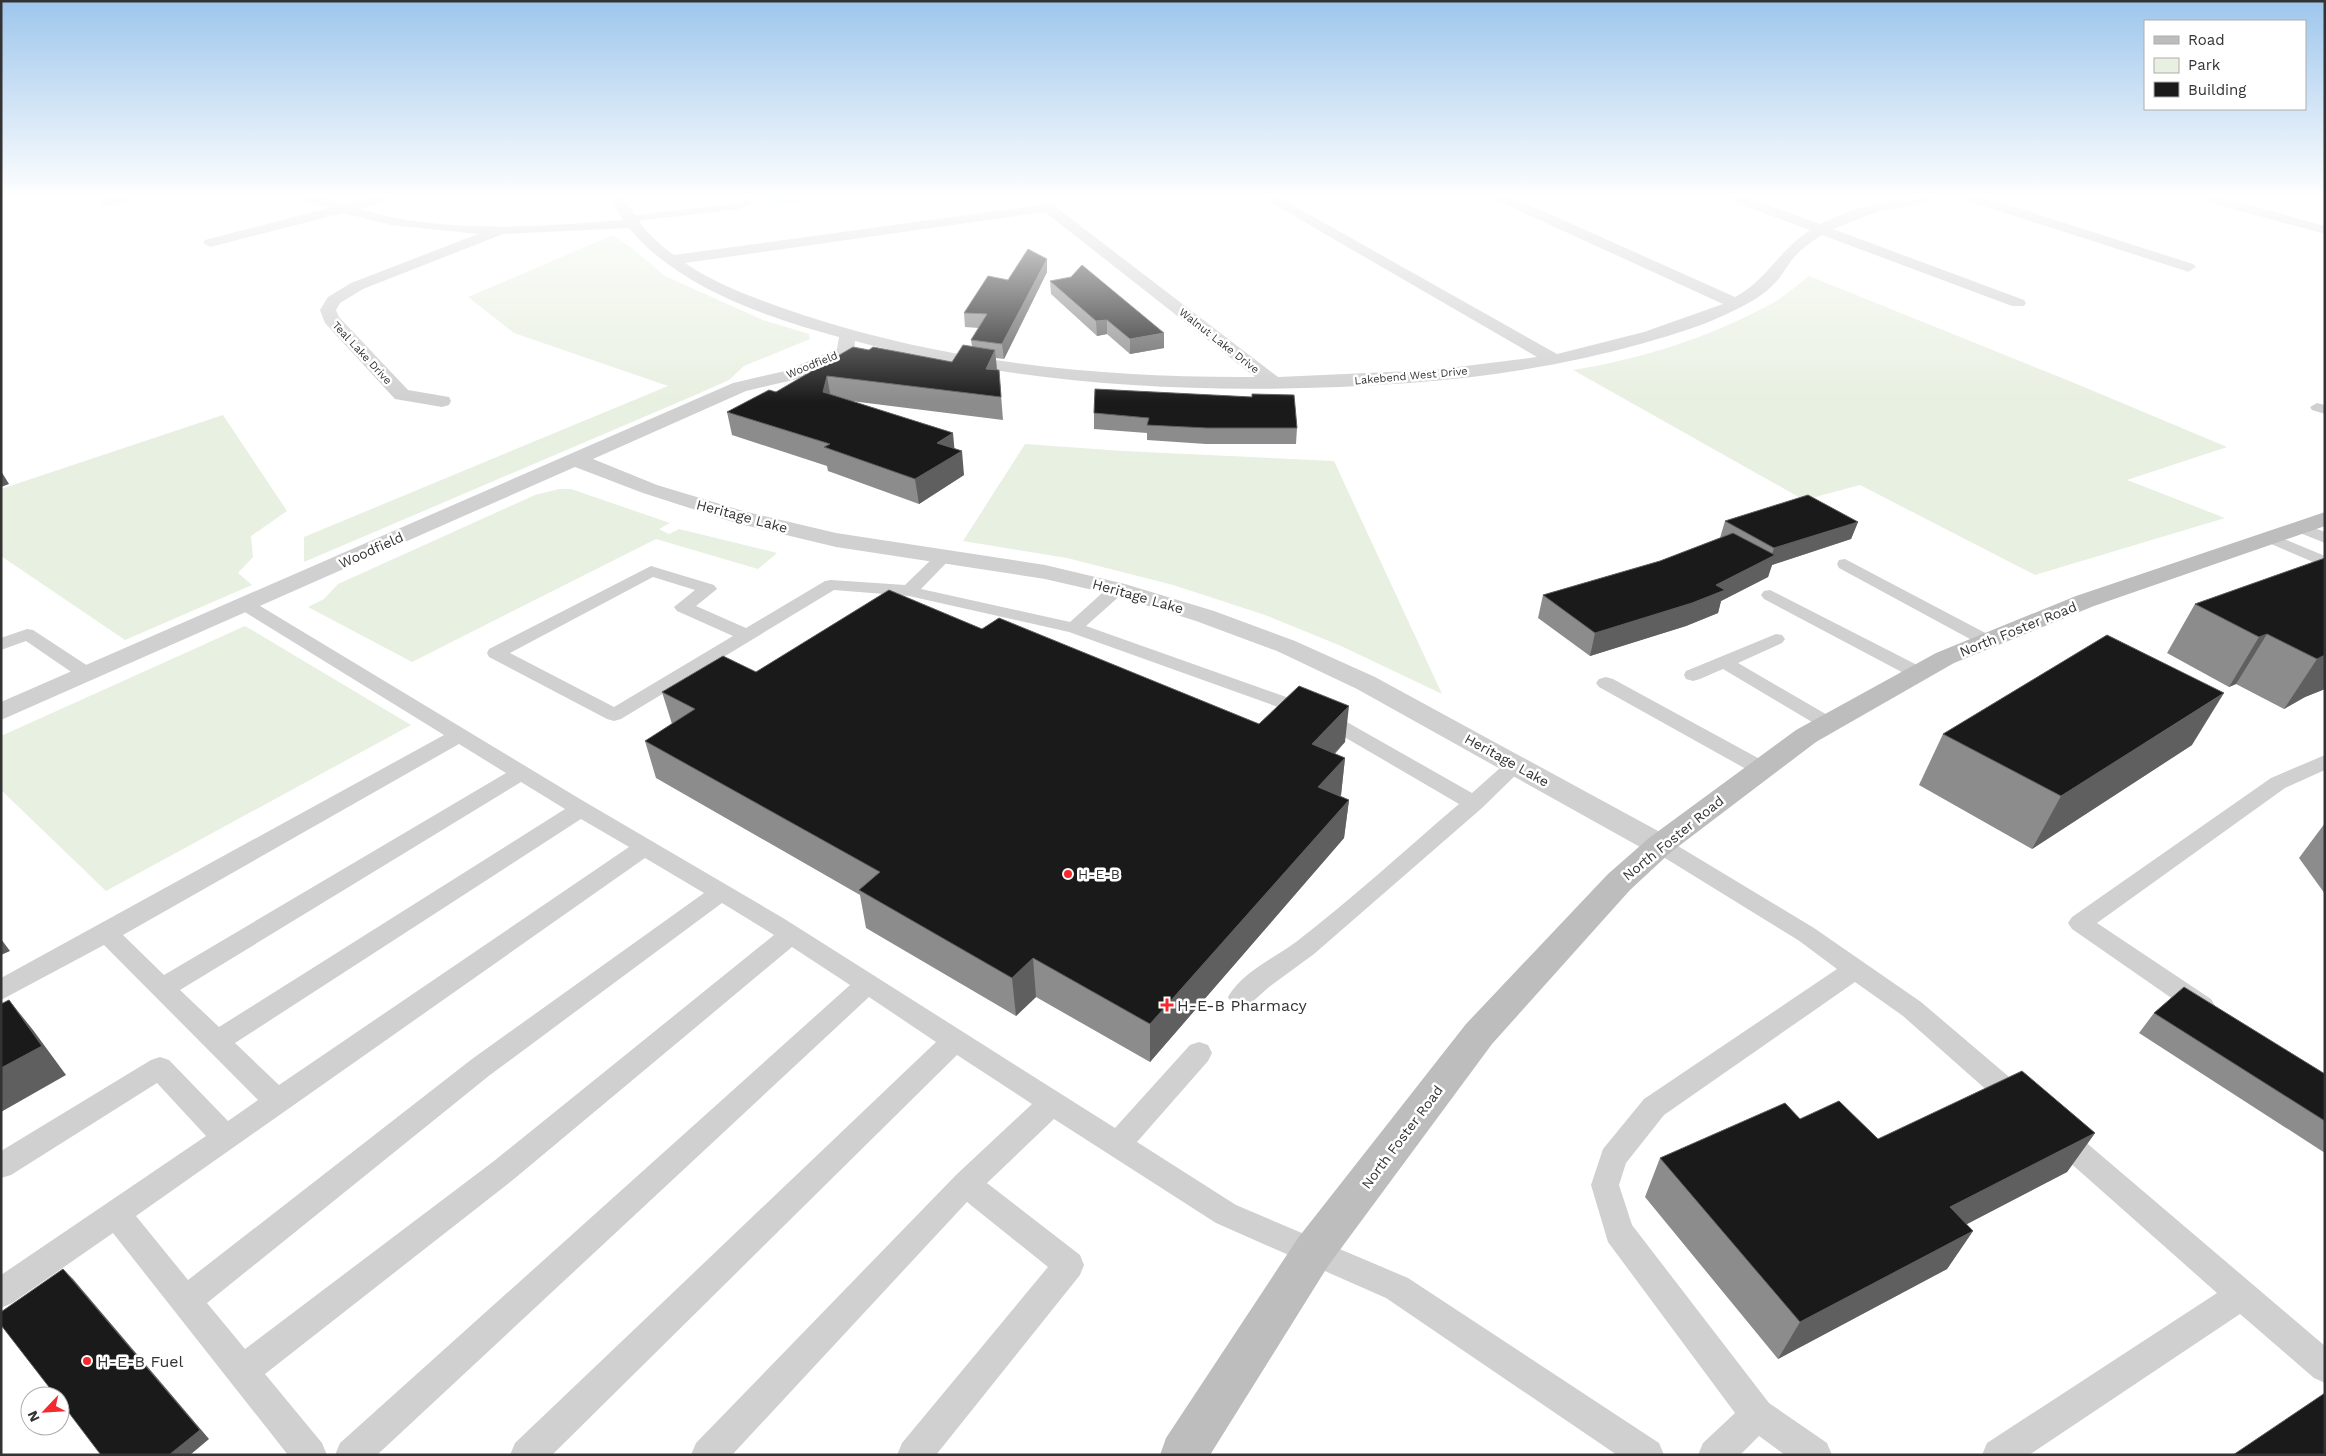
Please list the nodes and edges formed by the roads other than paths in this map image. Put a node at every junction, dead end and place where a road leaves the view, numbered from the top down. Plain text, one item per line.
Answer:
1 (409, 266) edge
2 (682, 266) edge
3 (1123, 266) edge
4 (1390, 266) edge
5 (1652, 266) edge
6 (1780, 266) edge
7 (1918, 266) edge
8 (2185, 266) edge
9 (2188, 267) dead end
10 (1734, 303) junction
11 (2018, 303) dead end
12 (880, 325) dead end
13 (850, 338) junction
14 (823, 343) dead end
15 (1552, 358) junction
16 (772, 362) dead end
17 (1272, 382) junction
18 (740, 387) junction
19 (442, 401) dead end
20 (576, 460) junction
21 (2325, 519) edge
22 (2301, 528) junction
23 (2270, 538) junction
24 (2325, 538) edge
25 (944, 557) junction
26 (2325, 562) edge
27 (1845, 564) dead end
28 (1117, 589) junction
29 (909, 591) junction
30 (1770, 595) dead end
31 (246, 605) junction
32 (1074, 628) junction
33 (747, 635) junction
34 (1776, 639) dead end
35 (1987, 641) junction
36 (1, 645) edge
37 (1724, 662) junction
38 (1918, 673) junction
39 (87, 674) junction
40 (1693, 676) dead end
41 (1606, 683) dead end
42 (1, 712) edge
43 (1829, 724) junction
44 (459, 735) junction
45 (2325, 762) edge
46 (1516, 765) junction
47 (1762, 769) junction
48 (521, 773) junction
49 (1474, 803) junction
50 (581, 810) junction
51 (1660, 845) junction
52 (645, 847) junction
53 (721, 892) junction
54 (106, 933) junction
55 (791, 934) junction
56 (1855, 969) junction
57 (867, 984) junction
58 (162, 988) junction
59 (1, 990) edge
60 (1241, 997) dead end
61 (2223, 1020) edge
62 (955, 1040) junction
63 (216, 1042) junction
64 (1199, 1053) dead end
65 (276, 1101) junction
66 (1052, 1103) junction
67 (226, 1138) junction
68 (1117, 1145) junction
69 (1, 1166) edge
70 (966, 1184) junction
71 (116, 1214) junction
72 (1313, 1252) junction
73 (1, 1293) edge
74 (2242, 1295) junction
75 (186, 1301) junction
76 (2325, 1366) edge
77 (243, 1372) junction
78 (1757, 1415) junction
79 (310, 1455) edge
80 (352, 1455) edge
81 (526, 1455) edge
82 (708, 1455) edge
83 (914, 1455) edge
84 (1183, 1455) edge
85 (1647, 1455) edge
86 (1715, 1455) edge
87 (1815, 1455) edge
88 (2000, 1455) edge

1 - 19 street, Teal Lake Drive
2 - 13 street, Lakebend West Drive
3 - 17 street, Walnut Lake Drive
4 - 15 street
5 - 10 street
6 - 10 street, Lakebend West Drive
7 - 11 street
8 - 9 street
10 - 15 street, Lakebend West Drive
12 - 13 street
13 - 14 street, Woodfield
13 - 17 street, Lakebend West Drive
13 - 18 street, Woodfield
15 - 17 street, Lakebend West Drive
16 - 18 street, Woodfield
18 - 20 street, Woodfield
20 - 25 street, Heritage Lake
20 - 31 street, Woodfield
21 - 22 main road, North Foster Road
22 - 23 main road, North Foster Road
22 - 24 lane
23 - 26 lane
23 - 35 main road, North Foster Road
25 - 28 street, Heritage Lake
25 - 29 lane
27 - 35 lane
28 - 32 lane
28 - 46 street, Heritage Lake
29 - 32 lane
29 - 33 lane
30 - 38 lane
31 - 39 street, Woodfield
31 - 44 lane
32 - 49 lane
33 - 33 lane
34 - 37 lane
35 - 38 main road, North Foster Road
36 - 39 lane
37 - 40 lane
37 - 43 lane
38 - 43 main road, North Foster Road
39 - 42 street, Woodfield
41 - 47 lane
43 - 47 main road, North Foster Road
44 - 48 lane
44 - 54 lane
45 - 61 lane
46 - 49 lane
46 - 51 street, Heritage Lake
47 - 51 main road, North Foster Road
48 - 50 lane
48 - 58 lane
49 - 60 lane
50 - 52 lane
50 - 63 lane
51 - 56 lane
51 - 72 main road, North Foster Road
52 - 53 lane
52 - 65 lane
53 - 55 lane
53 - 75 lane
54 - 58 lane
54 - 59 lane
55 - 57 lane
55 - 77 lane
56 - 74 lane
56 - 78 lane
57 - 62 lane
57 - 80 lane
58 - 63 lane
62 - 66 lane
62 - 81 lane
63 - 65 lane
64 - 68 lane
65 - 67 lane
66 - 68 lane
66 - 70 lane
67 - 69 lane
67 - 71 lane
68 - 72 lane
70 - 82 lane
70 - 83 lane
71 - 73 lane
71 - 75 lane
72 - 84 main road, North Foster Road
72 - 85 lane
74 - 76 lane
74 - 88 lane
75 - 77 lane
77 - 79 lane
78 - 86 lane
78 - 87 lane

